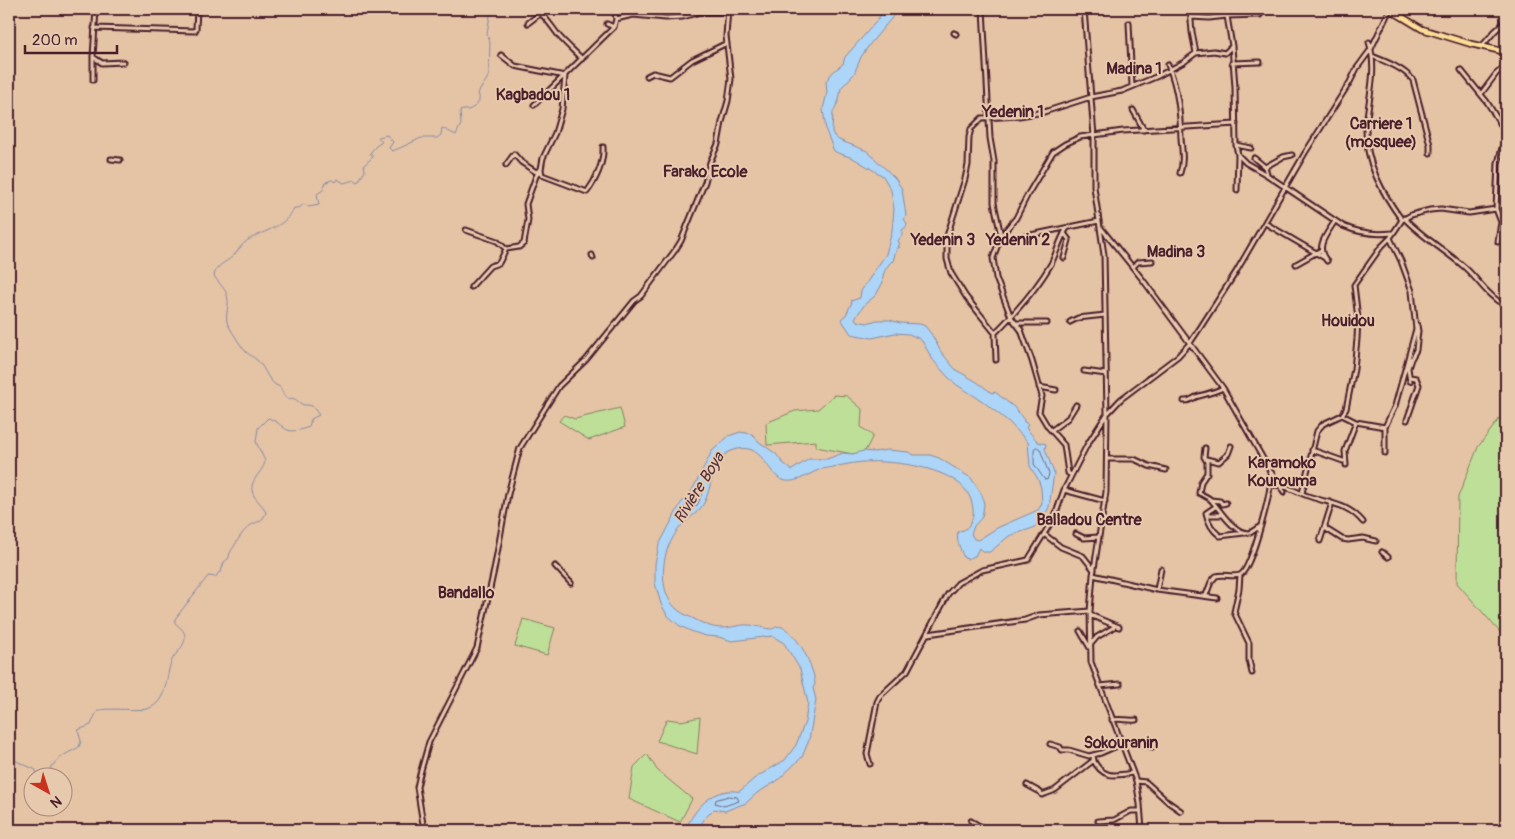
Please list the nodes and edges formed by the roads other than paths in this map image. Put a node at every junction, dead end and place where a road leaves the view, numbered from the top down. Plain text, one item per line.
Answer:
1 (96, 9) edge
2 (197, 9) edge
3 (535, 9) edge
4 (614, 9) edge
5 (983, 9) edge
6 (1084, 9) edge
7 (1190, 9) edge
8 (1228, 9) edge
9 (1389, 9) edge
10 (1410, 9) edge
11 (542, 11) edge
12 (728, 11) edge
13 (1395, 12) junction
14 (1260, 15) dead end
15 (1227, 16) junction
16 (1191, 17) junction
17 (616, 19) junction
18 (1506, 22) edge
19 (528, 23) dead end
20 (1129, 23) dead end
21 (607, 24) dead end
22 (614, 27) junction
23 (94, 28) junction
24 (1369, 42) dead end
25 (727, 43) junction
26 (1232, 46) junction
27 (1482, 46) junction
28 (1371, 49) junction
29 (1506, 52) edge
30 (1196, 53) junction
31 (1225, 53) junction
32 (501, 54) dead end
33 (1372, 55) junction
34 (93, 57) junction
35 (1232, 57) junction
36 (582, 59) junction
37 (124, 62) dead end
38 (1260, 62) dead end
39 (1232, 63) junction
40 (1168, 65) dead end
41 (1506, 65) edge
42 (1170, 70) junction
43 (1461, 70) dead end
44 (647, 76) dead end
45 (564, 77) junction
46 (94, 80) dead end
47 (1132, 86) junction
48 (1481, 94) junction
49 (1091, 97) junction
50 (534, 105) dead end
51 (1133, 110) dead end
52 (989, 117) junction
53 (1236, 124) junction
54 (1181, 128) junction
55 (1144, 130) junction
56 (1506, 133) edge
57 (1093, 134) junction
58 (1236, 145) junction
59 (603, 147) dead end
60 (1251, 148) dead end
61 (1430, 153) dead end
62 (1292, 155) dead end
63 (1238, 156) junction
64 (1254, 158) dead end
65 (111, 159) dead end
66 (120, 160) dead end
67 (506, 165) dead end
68 (1265, 167) junction
69 (541, 169) junction
70 (1180, 173) dead end
71 (1267, 175) junction
72 (1285, 188) junction
73 (1237, 190) dead end
74 (1496, 209) junction
75 (1403, 219) junction
76 (1099, 220) junction
77 (1335, 221) junction
78 (1265, 223) junction
79 (1101, 227) junction
80 (1067, 228) junction
81 (466, 230) dead end
82 (1064, 233) junction
83 (1392, 233) junction
84 (1001, 236) junction
85 (1102, 236) junction
86 (1390, 238) junction
87 (1112, 241) junction
88 (1498, 242) dead end
89 (506, 249) junction
90 (1321, 250) junction
91 (1316, 252) junction
92 (1323, 257) junction
93 (1064, 258) dead end
94 (1152, 261) dead end
95 (1327, 261) dead end
96 (1296, 264) dead end
97 (1133, 267) junction
98 (471, 287) dead end
99 (1504, 305) dead end
100 (1105, 315) junction
101 (1011, 317) junction
102 (1416, 320) junction
103 (1070, 322) dead end
104 (1047, 323) dead end
105 (1017, 324) junction
106 (995, 333) junction
107 (1190, 343) junction
108 (996, 360) dead end
109 (1084, 371) dead end
110 (1106, 374) junction
111 (1039, 386) junction
112 (1223, 388) junction
113 (1056, 390) dead end
114 (1184, 401) dead end
115 (1076, 405) dead end
116 (1107, 414) junction
117 (1342, 415) junction
118 (1407, 420) dead end
119 (1356, 422) junction
120 (1385, 427) junction
121 (1052, 430) junction
122 (1231, 446) dead end
123 (1205, 448) dead end
124 (1312, 450) junction
125 (1385, 453) dead end
126 (1106, 459) junction
127 (1205, 459) junction
128 (1166, 470) dead end
129 (1270, 471) junction
130 (1071, 475) junction
131 (1270, 485) junction
132 (1280, 485) junction
133 (1064, 490) junction
134 (1284, 492) dead end
135 (1302, 493) junction
136 (1210, 500) junction
137 (1105, 501) junction
138 (1330, 502) junction
139 (1226, 503) dead end
140 (1216, 507) junction
141 (1222, 515) junction
142 (1207, 519) junction
143 (1363, 522) dead end
144 (1325, 525) junction
145 (1259, 527) junction
146 (1244, 533) junction
147 (1044, 534) junction
148 (1076, 534) dead end
149 (1099, 538) junction
150 (1320, 541) dead end
151 (1376, 541) dead end
152 (1382, 552) dead end
153 (1388, 557) dead end
154 (556, 566) dead end
155 (1094, 570) junction
156 (1161, 570) dead end
157 (1093, 575) junction
158 (1240, 575) junction
159 (571, 583) dead end
160 (1157, 590) junction
161 (1206, 596) junction
162 (1217, 598) dead end
163 (1090, 613) junction
164 (1080, 631) dead end
165 (928, 634) junction
166 (1090, 646) junction
167 (1252, 673) dead end
168 (1120, 684) dead end
169 (1100, 686) junction
170 (1112, 720) junction
171 (1136, 720) dead end
172 (1050, 744) dead end
173 (1122, 745) junction
174 (1152, 746) dead end
175 (1093, 757) junction
176 (870, 764) dead end
177 (1133, 773) junction
178 (1136, 781) junction
179 (1027, 785) dead end
180 (1140, 811) junction
181 (1181, 811) dead end
182 (971, 821) dead end
183 (1098, 821) dead end
184 (424, 830) edge
185 (987, 830) edge
186 (1142, 830) edge

1 - 23 street
2 - 23 street
3 - 11 street
4 - 17 street
5 - 52 street
6 - 49 street
7 - 16 street
8 - 15 street
9 - 13 highway
9 - 28 street
10 - 13 street
11 - 19 street
11 - 36 street
12 - 17 street
12 - 25 street
13 - 27 highway
14 - 15 street
15 - 16 street
15 - 26 street
16 - 30 street
17 - 22 street
18 - 27 street
20 - 47 street
21 - 22 street
22 - 36 street
23 - 34 street
24 - 28 street
25 - 44 street
25 - 184 street
26 - 31 street
26 - 35 street
27 - 29 highway
28 - 33 street
28 - 72 street
30 - 31 street
30 - 42 street
31 - 35 street
32 - 45 street
33 - 61 street
33 - 75 street
34 - 37 street
34 - 46 street
35 - 39 street
36 - 45 street
38 - 39 street
39 - 53 street
40 - 42 street
41 - 48 street
42 - 47 street
42 - 54 street
43 - 48 street
45 - 50 street
45 - 69 street
47 - 49 street
48 - 56 street
49 - 52 street
49 - 57 street
51 - 55 street
52 - 84 street
52 - 106 street
53 - 54 street
53 - 58 street
54 - 55 street
54 - 70 street
55 - 57 street
56 - 74 street
57 - 76 street
57 - 84 street
58 - 60 street
58 - 63 street
59 - 69 street
62 - 68 street
63 - 71 street
63 - 73 street
64 - 68 street
65 - 66 street
67 - 69 street
68 - 71 street
69 - 89 street
71 - 72 street
72 - 77 street
72 - 78 street
74 - 75 street
74 - 88 street
75 - 83 street
75 - 99 street
76 - 79 street
76 - 80 street
77 - 83 street
77 - 90 street
78 - 91 street
78 - 107 street
79 - 85 street
79 - 87 street
80 - 82 street
80 - 84 street
81 - 89 street
82 - 93 street
82 - 101 street
83 - 86 street
84 - 101 street
85 - 87 street
85 - 100 street
86 - 102 street
86 - 117 street
87 - 97 street
89 - 98 street
90 - 91 street
90 - 92 street
91 - 92 street
91 - 96 street
92 - 95 street
94 - 97 street
97 - 107 street
100 - 103 street
100 - 110 street
101 - 105 street
101 - 106 street
102 - 118 street
102 - 120 street
104 - 105 street
105 - 111 street
106 - 108 street
107 - 112 street
107 - 116 street
109 - 110 street
110 - 116 street
111 - 113 street
111 - 121 street
112 - 114 street
112 - 129 street
115 - 121 street
116 - 126 street
116 - 130 street
117 - 119 street
117 - 124 street
119 - 120 street
119 - 124 street
120 - 125 street
121 - 130 street
122 - 127 street
123 - 127 street
124 - 135 street
126 - 128 street
126 - 137 street
127 - 136 street
129 - 131 street
129 - 132 street
130 - 133 street
131 - 132 street
131 - 145 street
132 - 134 street
132 - 135 street
133 - 137 street
133 - 147 street
135 - 138 street
136 - 139 street
136 - 140 street
137 - 149 street
138 - 143 street
138 - 144 street
140 - 141 street
140 - 142 street
141 - 142 street
141 - 146 street
142 - 146 street
144 - 150 street
144 - 151 street
145 - 146 street
145 - 158 street
147 - 155 street
147 - 165 street
148 - 149 street
149 - 155 street
152 - 153 street
154 - 159 street
155 - 157 street
156 - 160 street
157 - 160 street
157 - 163 street
158 - 161 street
158 - 167 street
160 - 161 street
161 - 162 street
163 - 165 street
163 - 166 street
163 - 166 street
164 - 166 street
165 - 176 street
166 - 169 street
168 - 169 street
169 - 170 street
170 - 171 street
170 - 173 street
172 - 175 street
173 - 174 street
173 - 175 street
173 - 177 street
175 - 177 street
175 - 179 street
177 - 178 street
178 - 180 street
178 - 181 street
180 - 183 street
180 - 186 street
182 - 185 street

